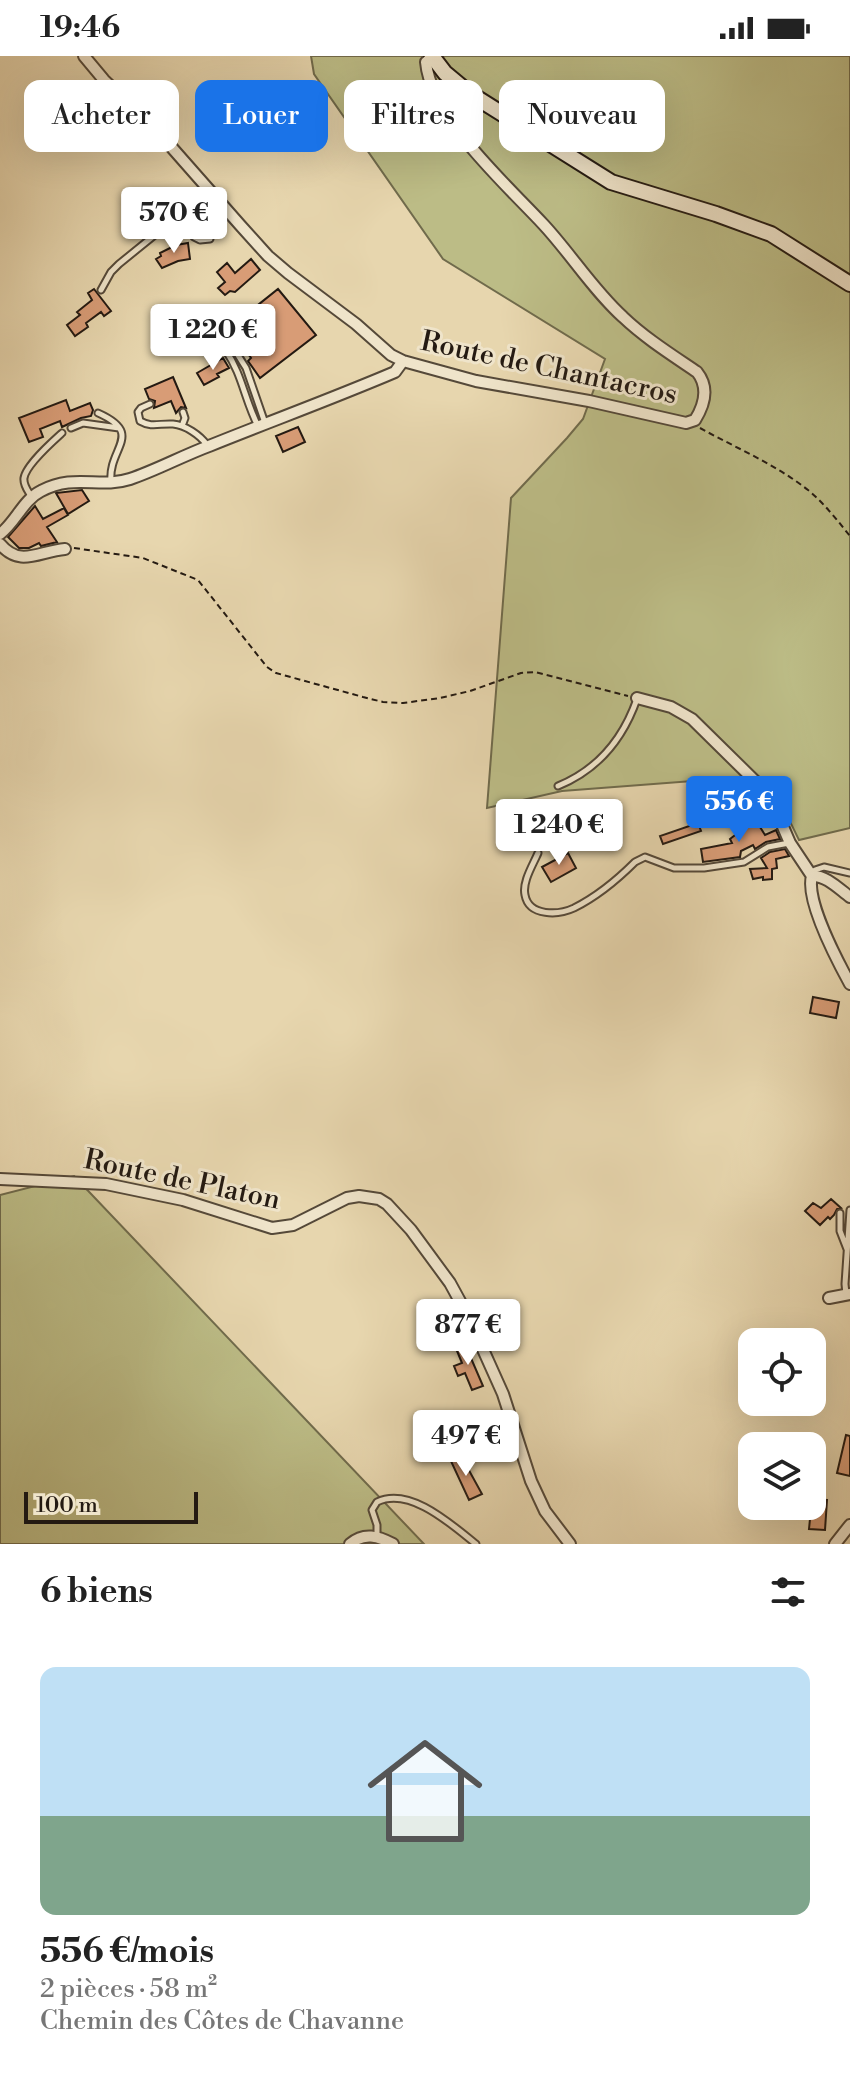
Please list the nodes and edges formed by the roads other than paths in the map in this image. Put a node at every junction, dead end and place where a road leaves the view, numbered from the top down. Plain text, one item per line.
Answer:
1 (84, 56) edge
2 (432, 56) edge
3 (209, 190) junction
4 (186, 208) junction
5 (210, 239) dead end
6 (850, 284) edge
7 (101, 290) dead end
8 (231, 344) dead end
9 (226, 351) dead end
10 (403, 361) junction
11 (150, 404) dead end
12 (183, 412) dead end
13 (98, 413) dead end
14 (262, 425) junction
15 (182, 426) junction
16 (71, 428) dead end
17 (120, 428) junction
18 (62, 433) dead end
19 (207, 446) junction
20 (111, 482) junction
21 (32, 497) junction
22 (0, 534) edge
23 (0, 544) edge
24 (65, 549) road end
25 (637, 698) joint
26 (558, 786) dead end
27 (790, 843) junction
28 (538, 853) dead end
29 (850, 873) edge
30 (812, 876) junction
31 (850, 897) edge
32 (850, 984) edge
33 (0, 1179) edge
34 (850, 1210) edge
35 (840, 1213) dead end
36 (847, 1250) junction
37 (848, 1294) edge
38 (829, 1298) dead end
39 (850, 1525) edge
40 (377, 1536) junction
41 (350, 1544) edge
42 (393, 1544) edge
43 (476, 1544) edge
44 (570, 1544) edge
45 (835, 1544) edge

1 - 3 street, Route de Chantacros
2 - 6 main road
2 - 10 street, Route de Chantacros
3 - 4 lane
3 - 10 street, Route de Chantacros
4 - 5 lane
4 - 7 lane
8 - 14 lane
9 - 14 lane
10 - 14 street
11 - 15 lane
12 - 15 lane
13 - 17 lane
14 - 19 street
15 - 19 lane
16 - 17 lane
17 - 20 lane
18 - 21 lane
19 - 20 street
20 - 21 street
21 - 22 street
23 - 24 street
25 - 26 lane
25 - 27 street
27 - 28 lane
27 - 30 street
29 - 30 lane
30 - 31 street
30 - 32 street
33 - 44 street, Route de Platon
34 - 36 lane
35 - 36 lane
36 - 37 lane
37 - 38 street
39 - 45 street
40 - 41 street
40 - 42 street
40 - 43 lane

